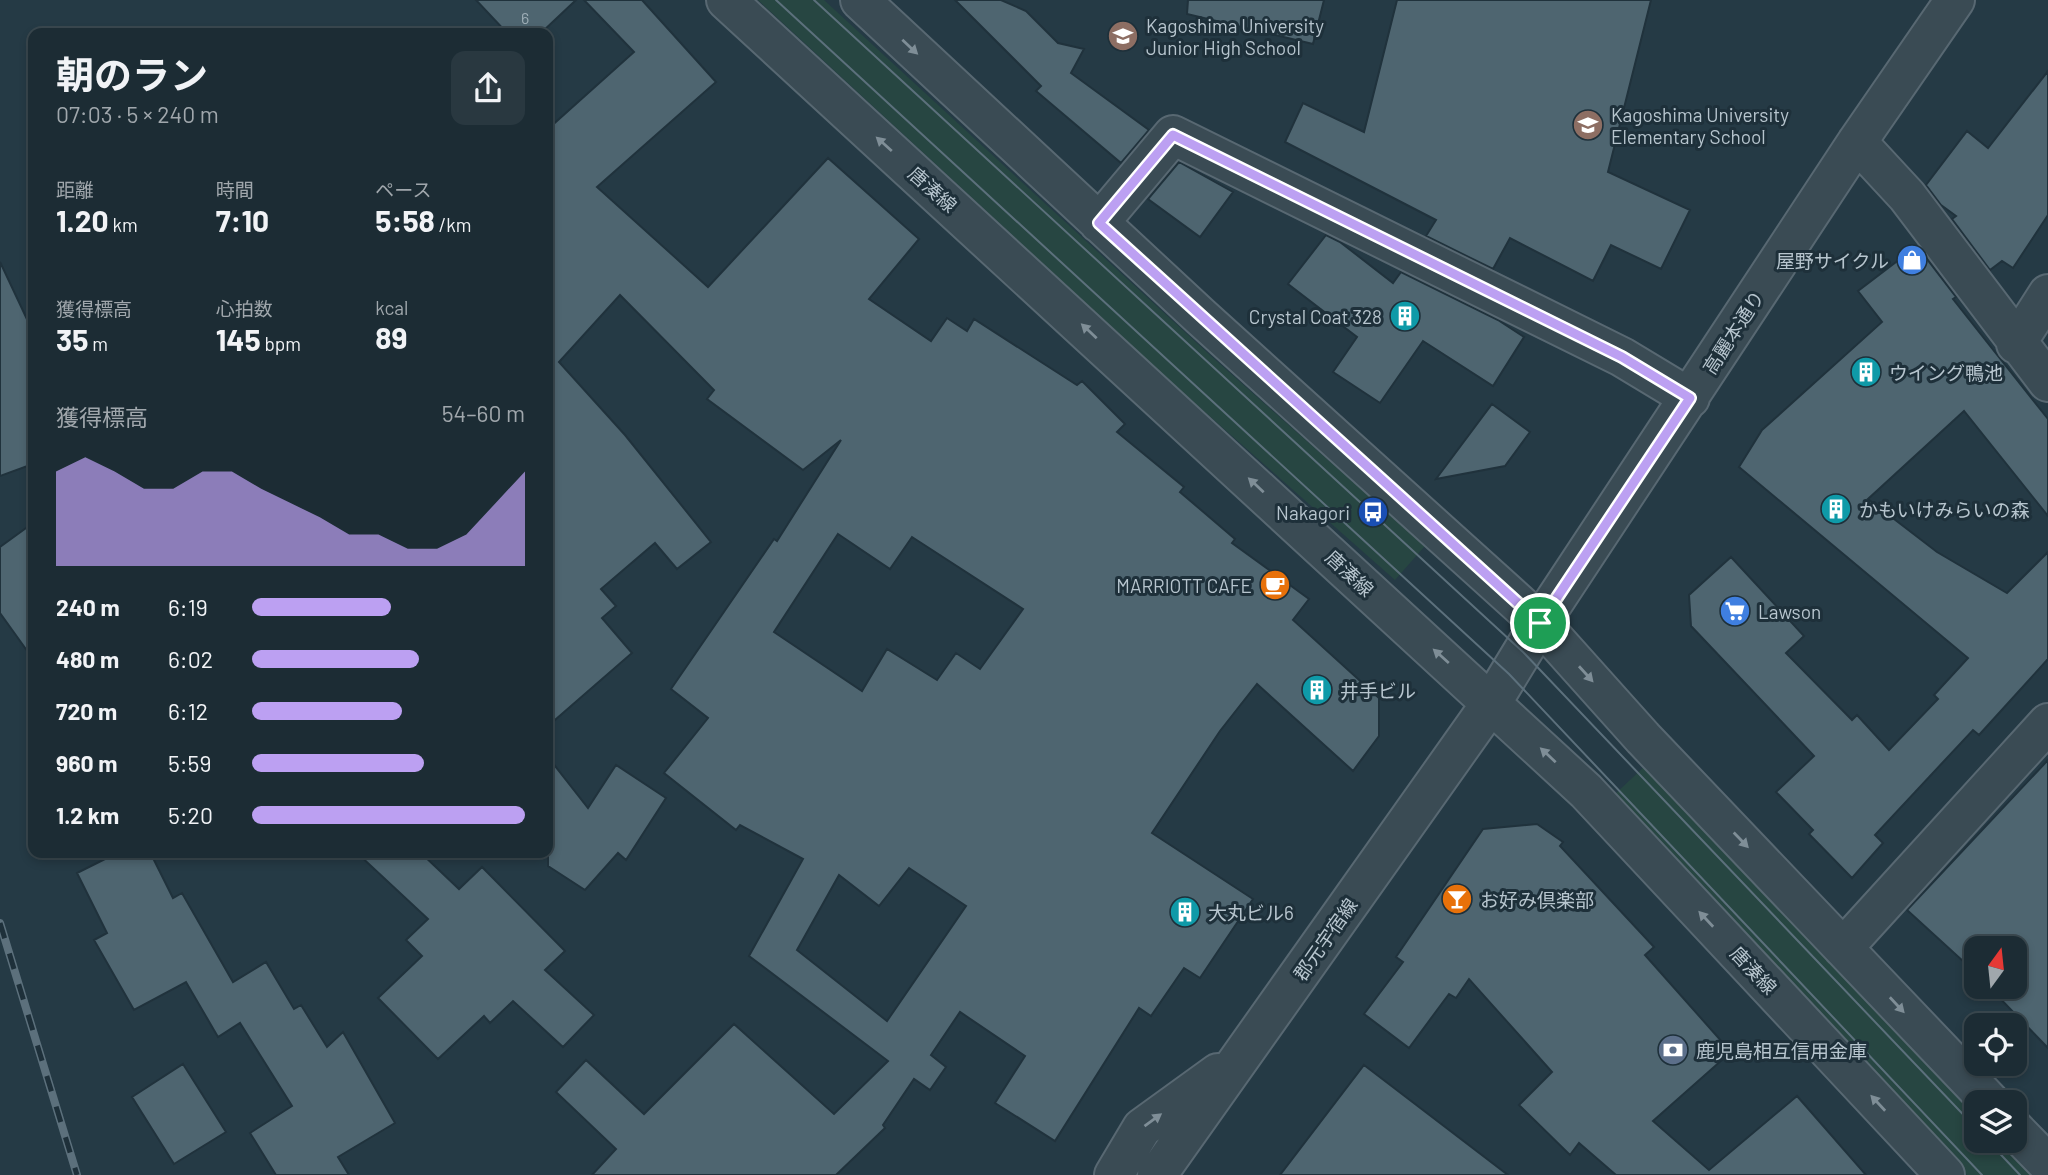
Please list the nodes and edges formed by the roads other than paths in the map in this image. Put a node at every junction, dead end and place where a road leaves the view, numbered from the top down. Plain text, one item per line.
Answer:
1 (726, 0) edge
2 (860, 0) edge
3 (1955, 0) edge
4 (1857, 142) junction
5 (1099, 223) junction
6 (2048, 294) edge
7 (2016, 344) junction
8 (2048, 382) edge
9 (1690, 398) junction
10 (1540, 623) junction
11 (1492, 702) junction
12 (2048, 723) edge
13 (1843, 948) junction
14 (1245, 1053) junction
15 (1979, 1090) edge
16 (2027, 1142) edge
17 (2048, 1164) edge
18 (1924, 1168) edge
19 (1114, 1175) edge
20 (1157, 1175) edge
21 (1189, 1175) edge

11 -> 1 street, 唐湊線
2 -> 5 street
3 - 4 street, 高麗本通り
4 - 7 street
4 - 9 street, 高麗本通り
5 - 9 street
5 - 10 street
6 - 7 street
7 - 8 street
9 - 10 street, 高麗本通り
10 - 11 street, 高麗本通り
10 -> 13 street
11 - 14 street, 郡元宇宿線
18 -> 11 street, 唐湊線
12 - 13 street
13 -> 15 street
19 -> 14 street
14 - 20 street, 郡元宇宿線
14 - 21 street
16 - 17 street

